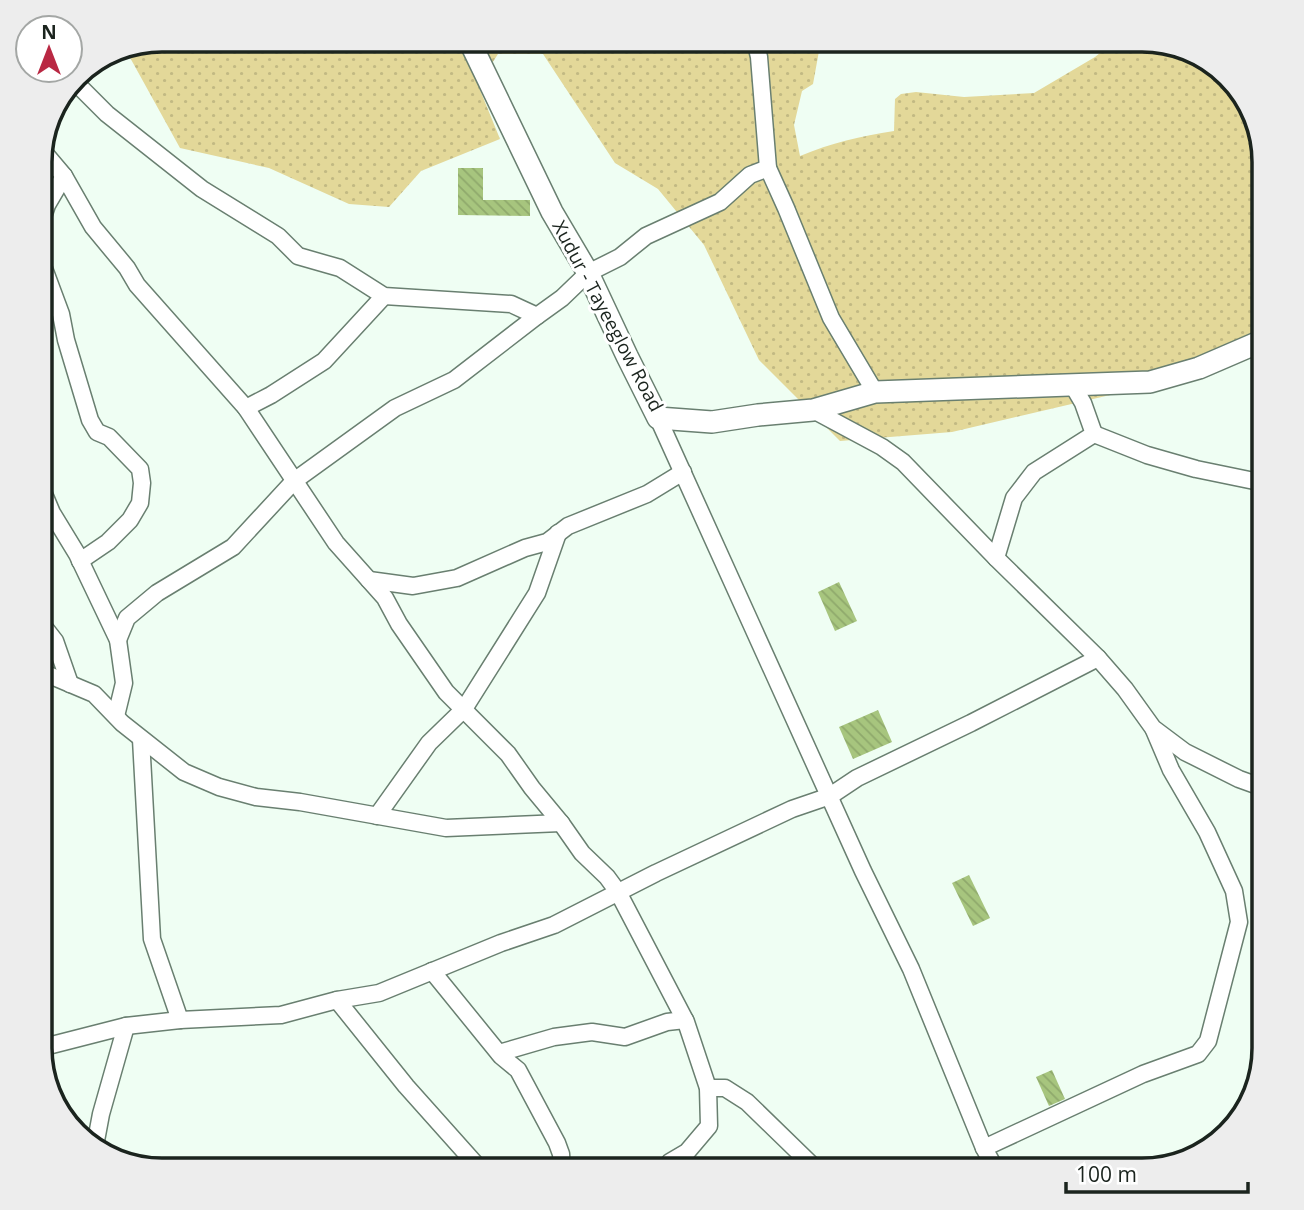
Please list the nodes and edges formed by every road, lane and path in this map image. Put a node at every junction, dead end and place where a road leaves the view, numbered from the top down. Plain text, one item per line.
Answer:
1 (475, 52) edge
2 (758, 52) edge
3 (82, 89) edge
4 (53, 162) edge
5 (768, 168) junction
6 (65, 176) junction
7 (53, 195) edge
8 (587, 273) junction
9 (53, 294) edge
10 (384, 296) junction
11 (537, 316) junction
12 (1251, 346) edge
13 (1073, 386) junction
14 (875, 392) junction
15 (246, 408) junction
16 (813, 410) junction
17 (658, 418) junction
18 (1094, 434) junction
19 (683, 472) junction
20 (1251, 480) edge
21 (295, 481) junction
22 (53, 515) edge
23 (558, 534) junction
24 (996, 558) junction
25 (80, 561) junction
26 (369, 580) junction
27 (53, 639) edge
28 (118, 640) junction
29 (1098, 658) junction
30 (53, 677) edge
31 (70, 684) junction
32 (464, 709) junction
33 (116, 716) junction
34 (1153, 728) junction
35 (141, 739) junction
36 (1252, 784) edge
37 (830, 796) junction
38 (377, 816) junction
39 (561, 823) junction
40 (618, 892) junction
41 (432, 971) junction
42 (337, 1000) junction
43 (180, 1020) junction
44 (685, 1020) junction
45 (126, 1026) junction
46 (53, 1045) edge
47 (499, 1053) junction
48 (708, 1088) junction
49 (97, 1135) edge
50 (984, 1148) junction
51 (470, 1158) edge
52 (561, 1158) edge
53 (677, 1158) edge
54 (805, 1158) edge
55 (989, 1158) edge

1 - 8 main road, Xudur - Tayeeglow Road
2 - 5 street
3 - 10 street
4 - 6 street
5 - 8 street
5 - 14 street
6 - 7 street
6 - 15 street
8 - 11 street
8 - 17 main road, Xudur - Tayeeglow Road
9 - 25 street
10 - 11 street
10 - 15 street
11 - 21 street
12 - 13 main road, Xudur - Tayeeglow Road
13 - 14 main road, Xudur - Tayeeglow Road
13 - 18 street
14 - 16 main road, Xudur - Tayeeglow Road
15 - 21 street
16 - 17 main road, Xudur - Tayeeglow Road
16 - 24 street
17 - 19 street
18 - 20 street
18 - 24 street
19 - 23 street
19 - 37 street
21 - 26 street
21 - 28 street
22 - 25 street
23 - 26 street
23 - 32 street
24 - 29 street
25 - 28 street
26 - 32 street
27 - 31 street
28 - 33 street
29 - 34 street
29 - 37 street
30 - 31 street
31 - 33 street
32 - 38 street
32 - 39 street
33 - 35 street
34 - 36 street
34 - 50 street
35 - 38 street
35 - 43 street
37 - 40 street
37 - 50 street
38 - 39 street
39 - 40 street
40 - 41 street
40 - 44 street
41 - 42 street
41 - 47 street
42 - 43 street
42 - 51 street
43 - 45 street
44 - 47 street
44 - 48 street
45 - 46 street
45 - 49 street
47 - 52 street
48 - 53 street
48 - 54 street
50 - 55 street

